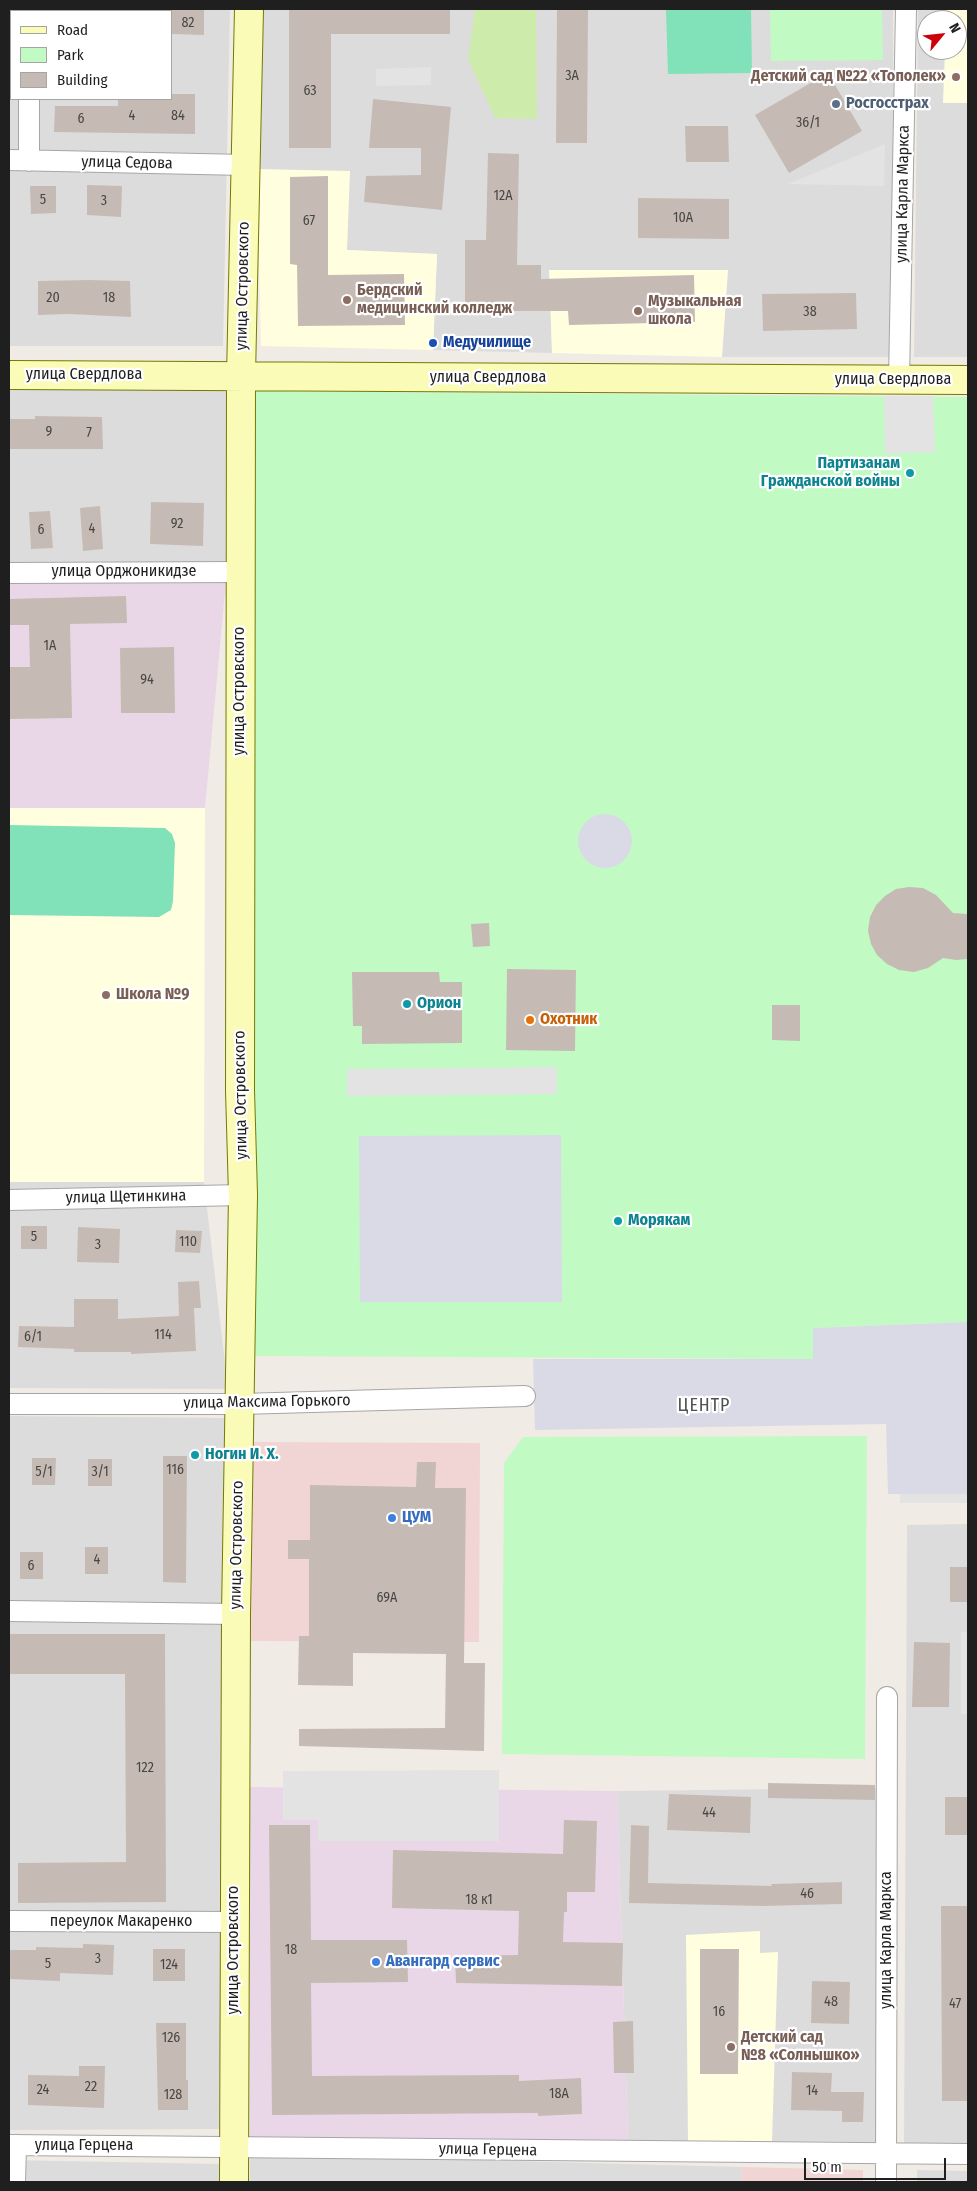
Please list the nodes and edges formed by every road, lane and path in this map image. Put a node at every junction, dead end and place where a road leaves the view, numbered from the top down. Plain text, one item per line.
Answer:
1 (249, 9) edge
2 (906, 9) edge
3 (29, 100) edge
4 (9, 160) edge
5 (29, 161) junction
6 (246, 165) junction
7 (9, 374) edge
8 (241, 376) junction
9 (899, 380) junction
10 (968, 380) edge
11 (240, 572) junction
12 (9, 573) edge
13 (243, 1194) junction
14 (9, 1200) edge
15 (525, 1396) dead end
16 (9, 1404) edge
17 (240, 1404) junction
18 (9, 1611) edge
19 (236, 1614) junction
20 (887, 1697) dead end
21 (9, 1921) edge
22 (234, 1922) junction
23 (12, 2145) edge
24 (234, 2147) junction
25 (886, 2154) junction
26 (968, 2154) edge
27 (15, 2182) edge
28 (234, 2182) edge
29 (886, 2182) edge

1 - 6 street, улица Островского
2 - 9 street, улица Карла Маркса
3 - 5 street
4 - 5 street, улица Седова
5 - 6 street, улица Седова
6 - 8 street, улица Островского
7 - 8 street, улица Свердлова
8 - 9 street, улица Свердлова
8 - 11 street, улица Островского
9 - 10 street, улица Свердлова
11 - 12 street, улица Орджоникидзе
11 - 13 street, улица Островского
13 - 14 street, улица Щетинкина
13 - 17 street, улица Островского
15 - 17 street, улица Максима Горького
16 - 17 street, улица Максима Горького
17 - 19 street, улица Островского
18 - 19 street
19 - 22 street, улица Островского
20 - 25 street, улица Карла Маркса
21 - 22 street, переулок Макаренко
22 - 24 street, улица Островского
23 - 24 street, улица Герцена
23 - 27 street
24 - 25 street, улица Герцена
24 - 28 street, улица Островского
25 - 26 street, улица Герцена
25 - 29 street, улица Карла Маркса

